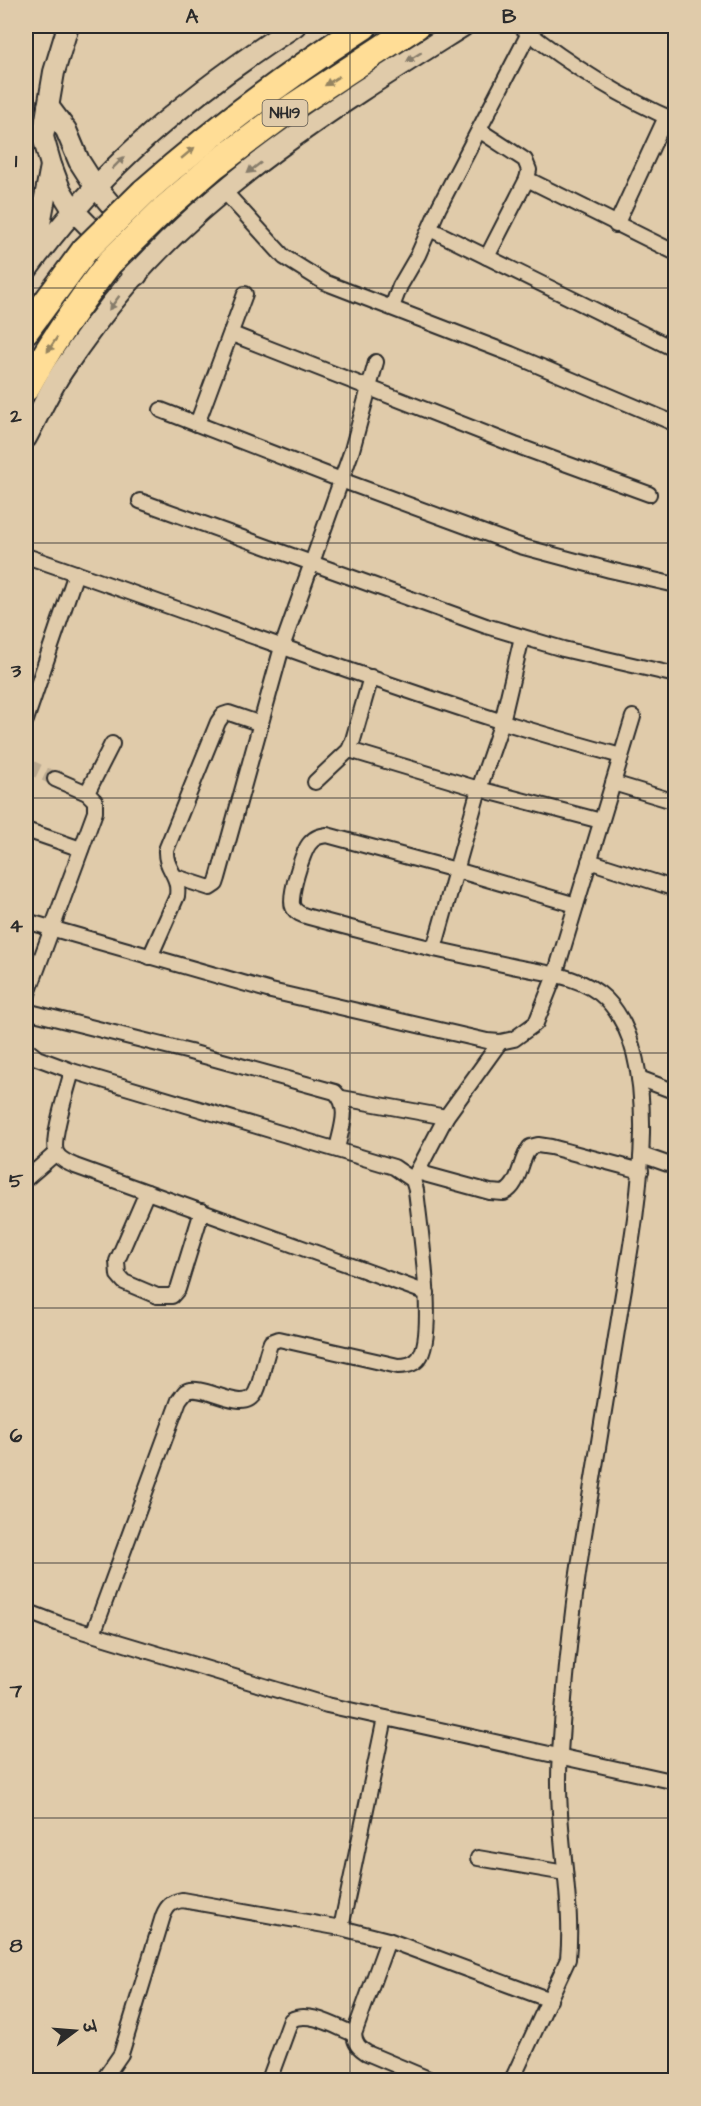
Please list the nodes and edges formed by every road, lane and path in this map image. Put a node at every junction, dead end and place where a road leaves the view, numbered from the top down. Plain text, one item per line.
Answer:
1 (68, 26) edge
2 (295, 26) edge
3 (364, 26) edge
4 (416, 26) edge
5 (463, 26) edge
6 (524, 29) edge
7 (48, 105) junction
8 (671, 119) edge
9 (478, 130) junction
10 (51, 165) junction
11 (527, 179) junction
12 (95, 186) junction
13 (224, 191) junction
14 (73, 210) junction
15 (616, 225) junction
16 (430, 229) junction
17 (675, 253) edge
18 (156, 255) junction
19 (487, 257) junction
20 (29, 266) edge
21 (137, 274) junction
22 (245, 294) dead end
23 (392, 307) junction
24 (26, 330) edge
25 (232, 334) junction
26 (675, 350) edge
27 (376, 362) dead end
28 (26, 388) edge
29 (368, 388) junction
30 (161, 410) dead end
31 (197, 424) junction
32 (675, 424) edge
33 (26, 438) edge
34 (341, 480) junction
35 (649, 494) dead end
36 (140, 501) dead end
37 (26, 556) edge
38 (311, 561) junction
39 (76, 573) junction
40 (675, 585) edge
41 (522, 637) junction
42 (282, 646) junction
43 (675, 675) edge
44 (371, 677) junction
45 (633, 717) dead end
46 (26, 720) edge
47 (502, 722) junction
48 (261, 724) junction
49 (112, 744) dead end
50 (349, 750) junction
51 (621, 756) junction
52 (55, 778) tunnel mouth
53 (315, 782) dead end
54 (613, 783) junction
55 (479, 789) junction
56 (87, 793) junction
57 (675, 802) edge
58 (602, 821) junction
59 (26, 830) edge
60 (81, 849) junction
61 (589, 861) junction
62 (456, 870) junction
63 (176, 877) junction
64 (675, 889) edge
65 (576, 905) junction
66 (26, 921) edge
67 (52, 928) junction
68 (434, 949) junction
69 (150, 957) junction
70 (30, 975) edge
71 (555, 975) junction
72 (26, 999) edge
73 (26, 1011) edge
74 (500, 1042) junction
75 (26, 1049) edge
76 (72, 1071) junction
77 (639, 1078) junction
78 (675, 1092) edge
79 (342, 1098) junction
80 (446, 1117) junction
81 (337, 1149) junction
82 (56, 1153) junction
83 (642, 1155) junction
84 (675, 1167) edge
85 (641, 1171) junction
86 (415, 1176) junction
87 (26, 1179) edge
88 (147, 1192) junction
89 (202, 1211) junction
90 (427, 1293) junction
91 (26, 1611) edge
92 (93, 1634) junction
93 (384, 1718) junction
94 (559, 1756) junction
95 (675, 1782) edge
96 (478, 1858) dead end
97 (565, 1873) junction
98 (341, 1928) junction
99 (388, 1940) junction
100 (550, 2000) junction
101 (354, 2034) junction
102 (103, 2080) edge
103 (269, 2080) edge
104 (431, 2080) edge
105 (512, 2080) edge

1 - 7 street
12 -> 2 street
24 -> 3 highway, NH19, bridge
4 -> 28 highway, NH19, bridge
5 -> 13 street
6 - 8 street
6 - 9 street
7 - 10 street
7 - 12 street
8 - 15 street
9 - 11 street
9 - 16 street
10 - 14 street
10 - 20 street
11 - 15 street
11 - 19 street
12 - 14 street
12 - 18 street
13 - 18 street
13 - 23 street
14 - 20 street
14 - 21 street
15 - 17 street
16 - 19 street
16 - 23 street
18 - 21 street
19 - 26 street
21 -> 33 street
22 - 25 street
23 - 32 street
25 - 29 street
25 - 31 street
27 - 29 street
29 - 34 street
29 - 35 street
30 - 31 street
31 - 34 street
34 - 38 street
34 - 40 street
36 - 38 street
37 - 39 street
38 - 41 street
38 - 42 street
39 - 42 street
39 - 46 street
41 - 43 street
41 - 47 street
42 - 44 street
42 - 48 street
44 - 47 street
44 - 50 street
45 - 51 street
47 - 51 street
47 - 55 street
48 - 63 street
48 - 63 street
49 - 56 street
50 - 53 street
50 - 55 street
51 - 54 street
52 - 56 street
54 - 57 street
54 - 58 street
55 - 58 street
55 - 62 street
56 - 60 street
58 - 61 street
59 - 60 street
60 - 67 street
61 - 64 street
61 - 65 street
62 - 65 street
62 - 68 street
62 - 68 street
63 - 69 street
65 - 71 street
66 - 67 street
67 - 69 street
67 - 70 street
68 - 71 street
69 - 74 street
70 - 72 street
71 - 74 street
71 - 77 street
73 - 79 street
74 - 80 street
75 - 76 street
76 - 81 street
76 - 82 street
77 - 78 street
77 - 83 street
79 - 80 street
79 - 81 street
80 - 86 street
81 - 86 street
82 - 87 street
82 - 88 street
83 - 84 street
83 - 85 street
85 - 86 street
85 - 94 street
86 - 90 street
88 - 89 street
88 - 89 street
89 - 90 street
90 - 92 street
91 - 92 street
92 - 93 street
93 - 94 street
93 - 98 street
94 - 95 street
94 - 97 street
96 - 97 street
97 - 100 street
98 - 99 street
98 - 102 street
99 - 100 street
99 - 101 street
100 - 105 street
101 - 103 street
101 - 104 street

